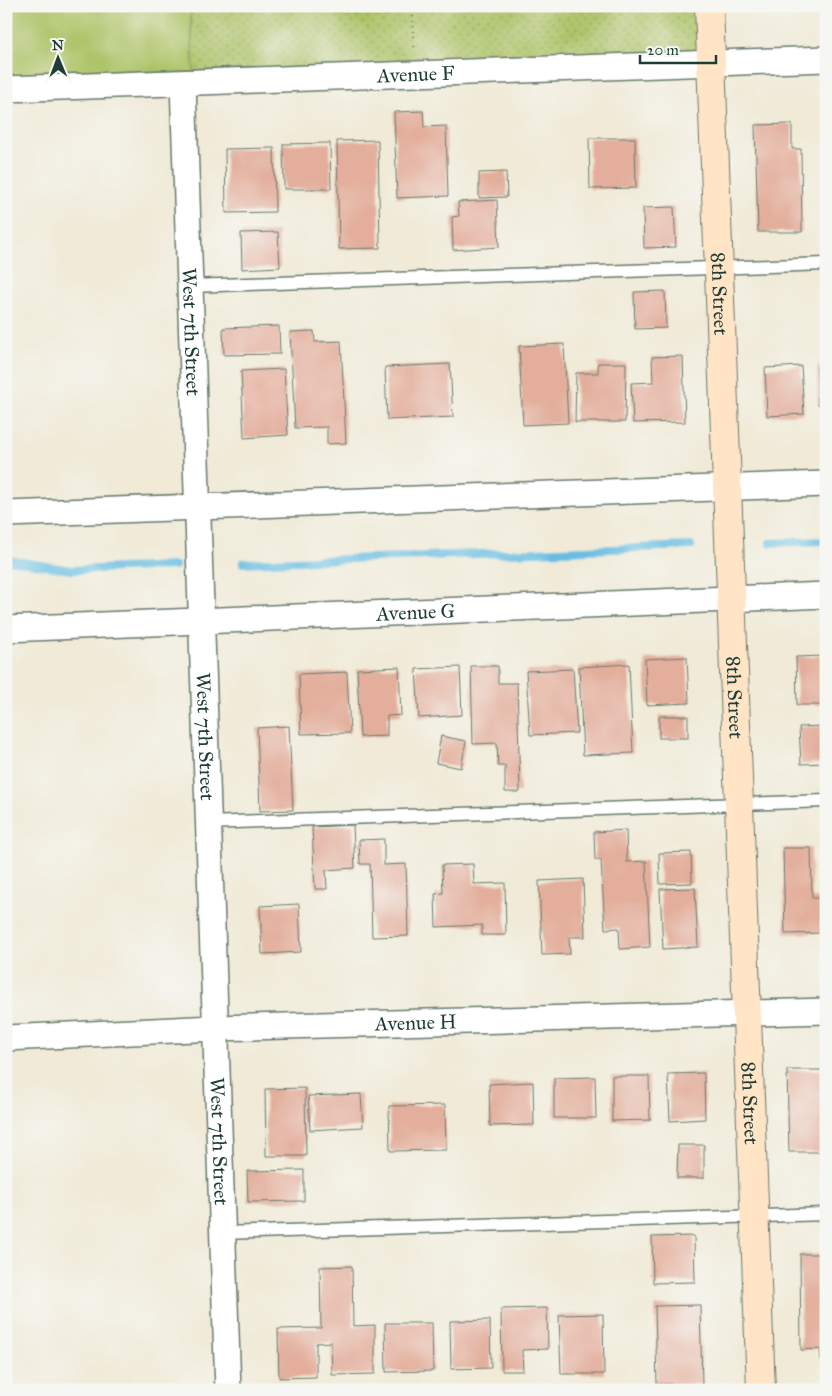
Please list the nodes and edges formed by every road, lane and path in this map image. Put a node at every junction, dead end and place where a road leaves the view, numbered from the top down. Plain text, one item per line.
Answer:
1 (412, 6) edge
2 (709, 6) edge
3 (826, 59) edge
4 (712, 63) junction
5 (415, 74) junction
6 (183, 83) junction
7 (6, 90) edge
8 (826, 264) edge
9 (719, 268) junction
10 (190, 286) junction
11 (826, 484) edge
12 (727, 488) junction
13 (197, 507) junction
14 (6, 514) edge
15 (826, 595) edge
16 (730, 599) junction
17 (201, 620) junction
18 (6, 628) edge
19 (826, 801) edge
20 (739, 804) junction
21 (208, 823) junction
22 (826, 1011) edge
23 (747, 1013) junction
24 (215, 1028) junction
25 (6, 1038) edge
26 (826, 1214) edge
27 (755, 1216) junction
28 (222, 1233) junction
29 (228, 1390) edge
30 (761, 1390) edge

1 - 5 path
2 - 4 street, 8th Street
3 - 4 street, Avenue F
4 - 5 street, Avenue F
4 - 9 street, 8th Street
5 - 6 street, Avenue F
6 - 7 street, Avenue F
6 - 10 street, West 7th Street
8 - 9 lane
9 - 10 lane
9 - 12 street, 8th Street
10 - 13 street, West 7th Street
11 - 12 street
12 - 13 street
12 - 16 street, 8th Street
13 - 14 street
13 - 17 street, West 7th Street
15 - 16 street, Avenue G
16 - 17 street, Avenue G
16 - 20 street, 8th Street
17 - 18 street, Avenue G
17 - 21 street, West 7th Street
19 - 20 lane
20 - 21 lane
20 - 23 street, 8th Street
21 - 24 street, West 7th Street
22 - 23 street, Avenue H
23 - 24 street, Avenue H
23 - 27 street, 8th Street
24 - 25 street, Avenue H
24 - 28 street, West 7th Street
26 - 27 lane
27 - 28 lane
27 - 30 street, 8th Street
28 - 29 street, West 7th Street

